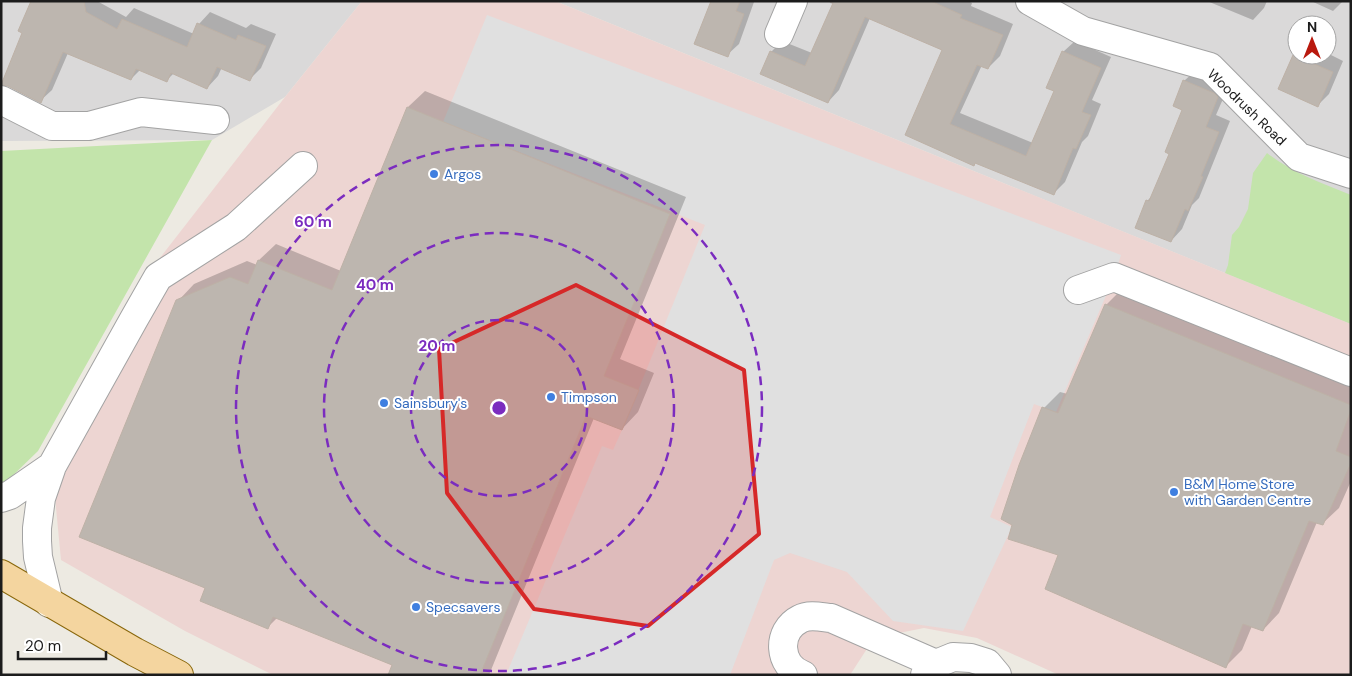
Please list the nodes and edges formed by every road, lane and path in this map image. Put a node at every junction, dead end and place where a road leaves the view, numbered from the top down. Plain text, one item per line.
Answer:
1 (793, 1) edge
2 (1030, 1) edge
3 (779, 34) dead end
4 (1, 100) edge
5 (215, 120) dead end
6 (303, 166) dead end
7 (1351, 174) edge
8 (1078, 290) dead end
9 (1351, 372) edge
10 (52, 466) junction
11 (1, 498) edge
12 (1, 574) edge
13 (49, 603) junction
14 (931, 669) edge
15 (179, 675) edge
16 (804, 675) edge
17 (997, 675) edge

1 - 3 street
2 - 7 street, Woodrush Road
4 - 5 street
6 - 10 street
8 - 9 street
10 - 11 street
10 - 13 street
12 - 13 main road
13 - 15 main road
14 - 16 street
14 - 17 street

